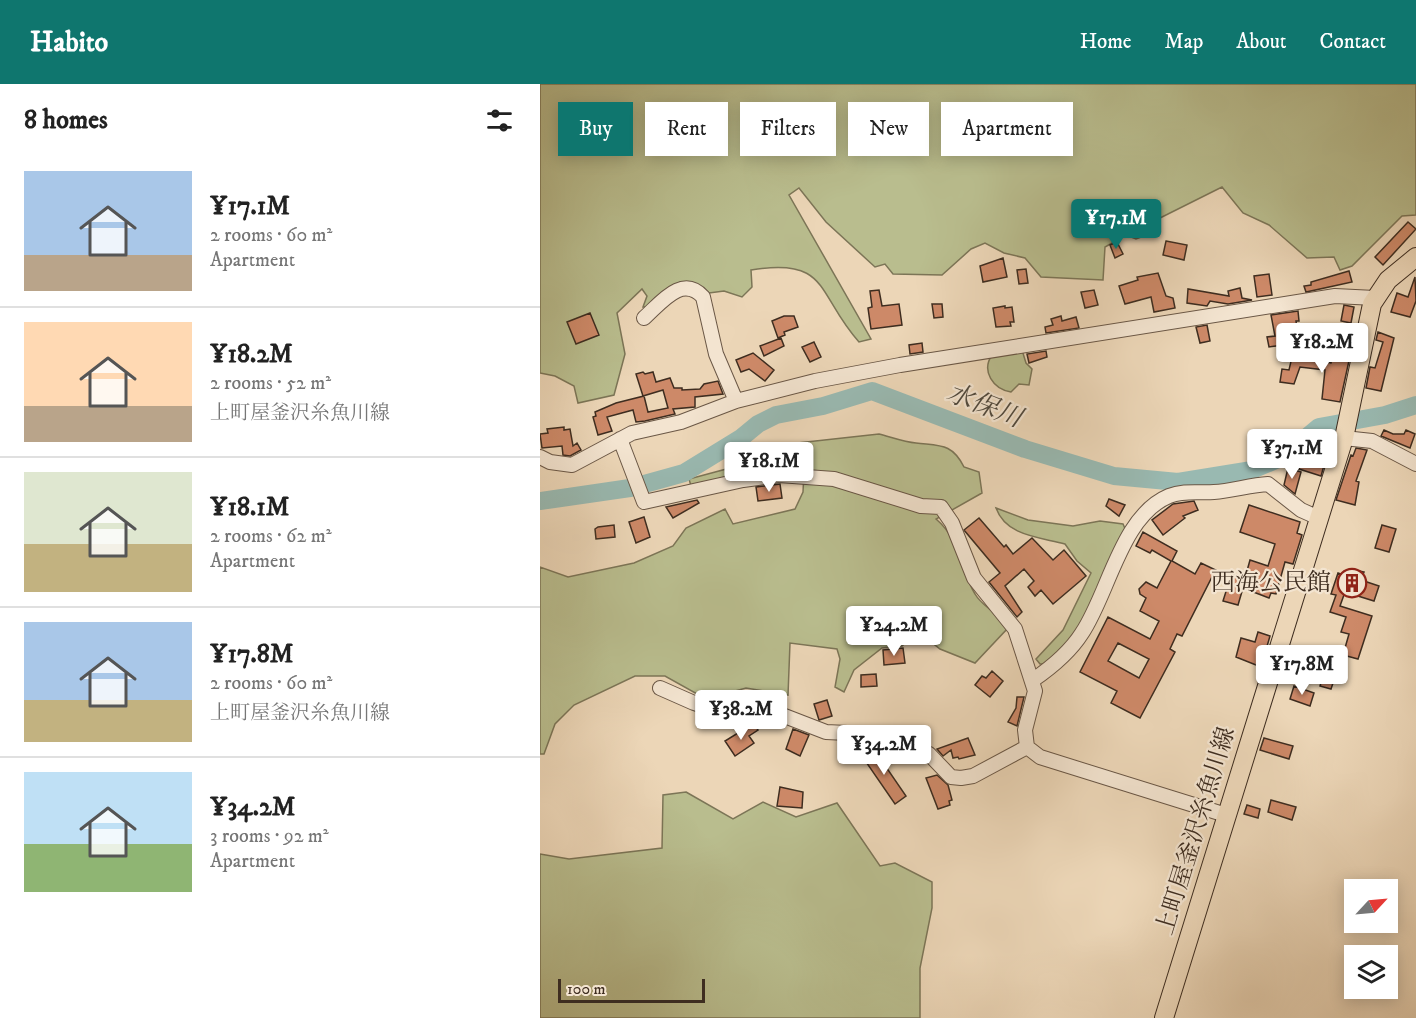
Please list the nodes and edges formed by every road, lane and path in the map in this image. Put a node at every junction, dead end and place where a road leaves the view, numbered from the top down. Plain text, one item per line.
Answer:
1 (1416, 257) edge
2 (1375, 298) junction
3 (644, 318) dead end
4 (735, 401) junction
5 (1344, 436) junction
6 (620, 439) junction
7 (540, 457) edge
8 (1416, 464) edge
9 (1319, 518) junction
10 (1033, 680) junction
11 (660, 688) dead end
12 (1027, 747) junction
13 (1226, 814) junction
14 (1164, 1018) edge

1 - 2 main road, 上町屋釜沢糸魚川線
2 - 4 street
2 - 5 main road, 上町屋釜沢糸魚川線
3 - 4 street
4 - 6 street
5 - 8 street
5 - 9 main road, 上町屋釜沢糸魚川線
6 - 7 street
6 - 10 street
9 - 10 street
9 - 13 main road, 上町屋釜沢糸魚川線
10 - 12 street
11 - 12 street
12 - 13 street
13 - 14 main road, 上町屋釜沢糸魚川線

